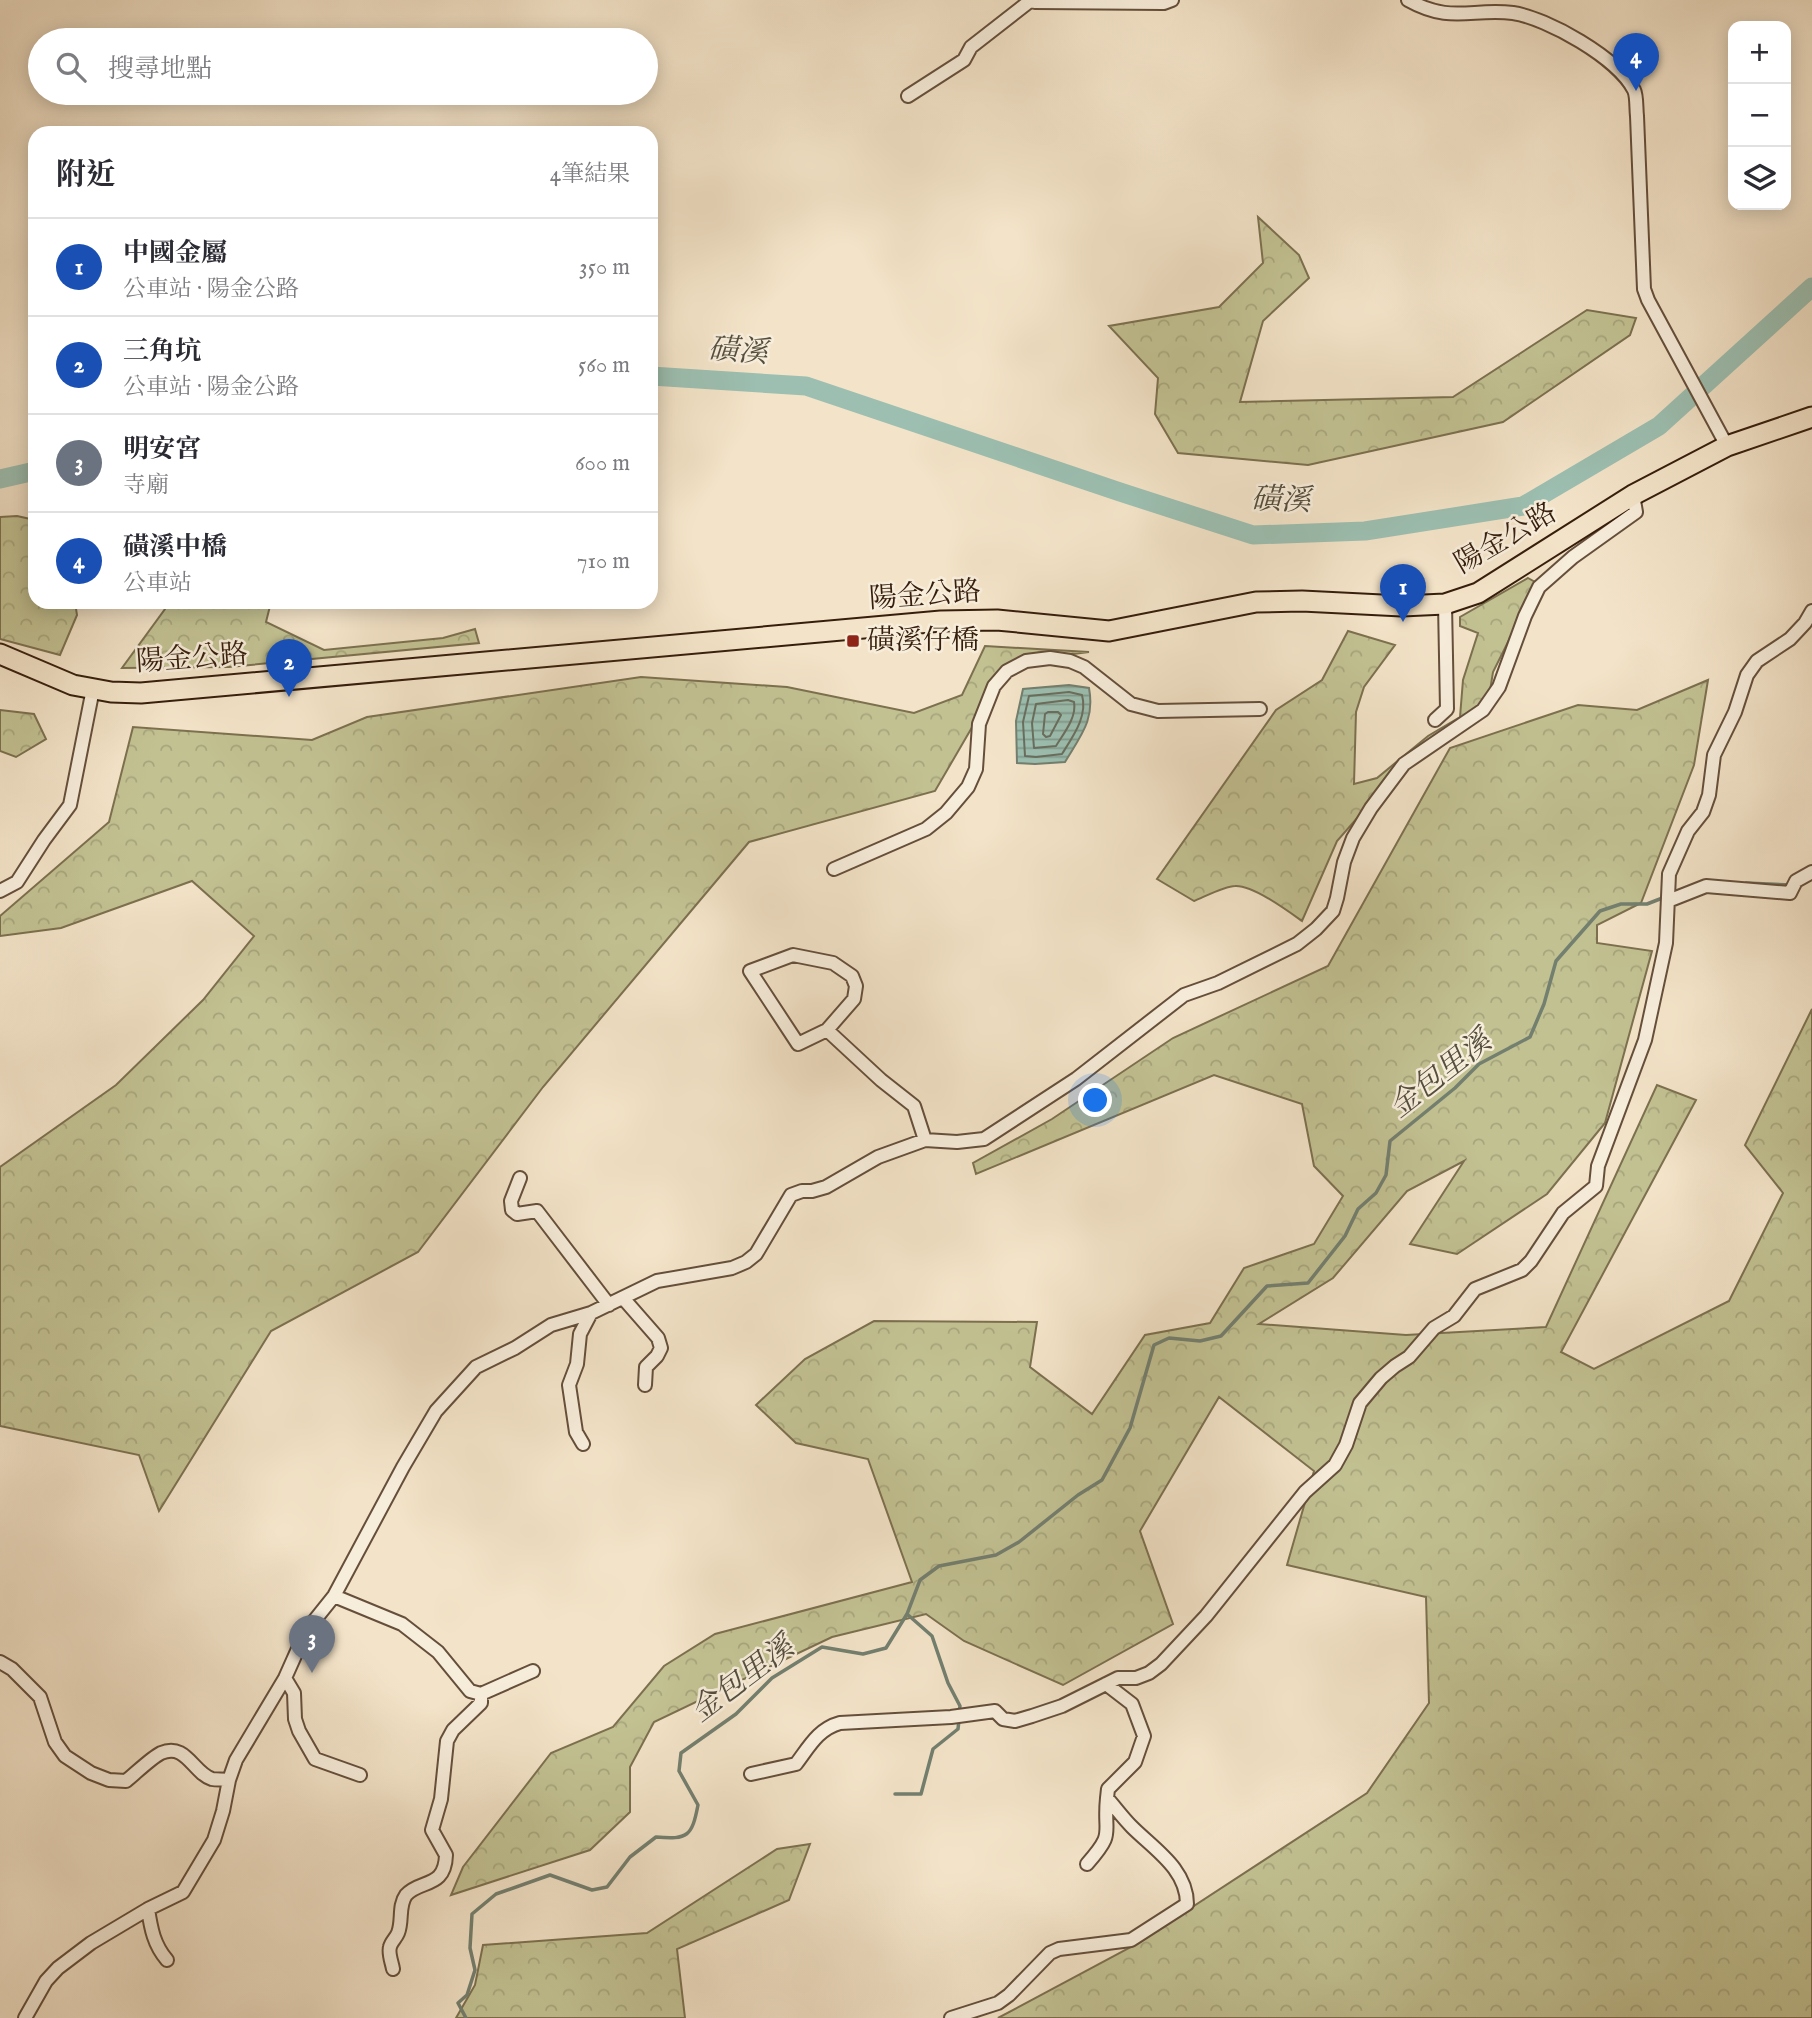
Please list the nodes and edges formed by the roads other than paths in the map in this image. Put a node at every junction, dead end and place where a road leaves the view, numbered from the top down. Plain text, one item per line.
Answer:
1 (1030, 0) edge
2 (1172, 0) edge
3 (1408, 0) edge
4 (908, 96) dead end
5 (1812, 417) edge
6 (1727, 446) junction
7 (1633, 495) junction
8 (1445, 604) junction
9 (1812, 611) edge
10 (0, 654) edge
11 (93, 689) junction
12 (1260, 709) dead end
13 (1435, 720) dead end
14 (834, 869) dead end
15 (1812, 872) edge
16 (0, 891) edge
17 (1668, 894) junction
18 (827, 1030) junction
19 (925, 1140) junction
20 (520, 1178) dead end
21 (622, 1298) junction
22 (610, 1305) junction
23 (591, 1313) junction
24 (645, 1385) dead end
25 (583, 1444) dead end
26 (334, 1596) junction
27 (0, 1662) edge
28 (533, 1671) dead end
29 (285, 1678) junction
30 (1106, 1684) junction
31 (481, 1694) junction
32 (751, 1773) dead end
33 (360, 1775) dead end
34 (229, 1780) junction
35 (1107, 1798) junction
36 (1087, 1864) dead end
37 (148, 1909) junction
38 (167, 1960) dead end
39 (393, 1969) dead end
40 (25, 2018) edge
41 (951, 2018) edge

1 - 2 street
1 - 4 street
3 - 6 street
5 - 6 main road, 陽金公路
6 - 7 main road, 陽金公路
7 - 8 main road, 陽金公路
7 - 19 street
8 - 11 main road, 陽金公路
8 - 13 street
9 - 17 street
10 - 11 main road, 陽金公路
11 - 16 street
12 - 14 street
15 - 17 street
17 - 30 street
18 - 18 street
18 - 19 street
19 - 21 street
20 - 22 street
21 - 22 street
21 - 24 street
22 - 23 street
23 - 25 street
23 - 26 street
26 - 29 street
26 - 31 street
27 - 34 street
28 - 31 street
29 - 33 street
29 - 34 street
30 - 32 street
30 - 35 street
31 - 39 street
34 - 37 street
35 - 36 street
35 - 41 street
37 - 38 street
37 - 40 street

